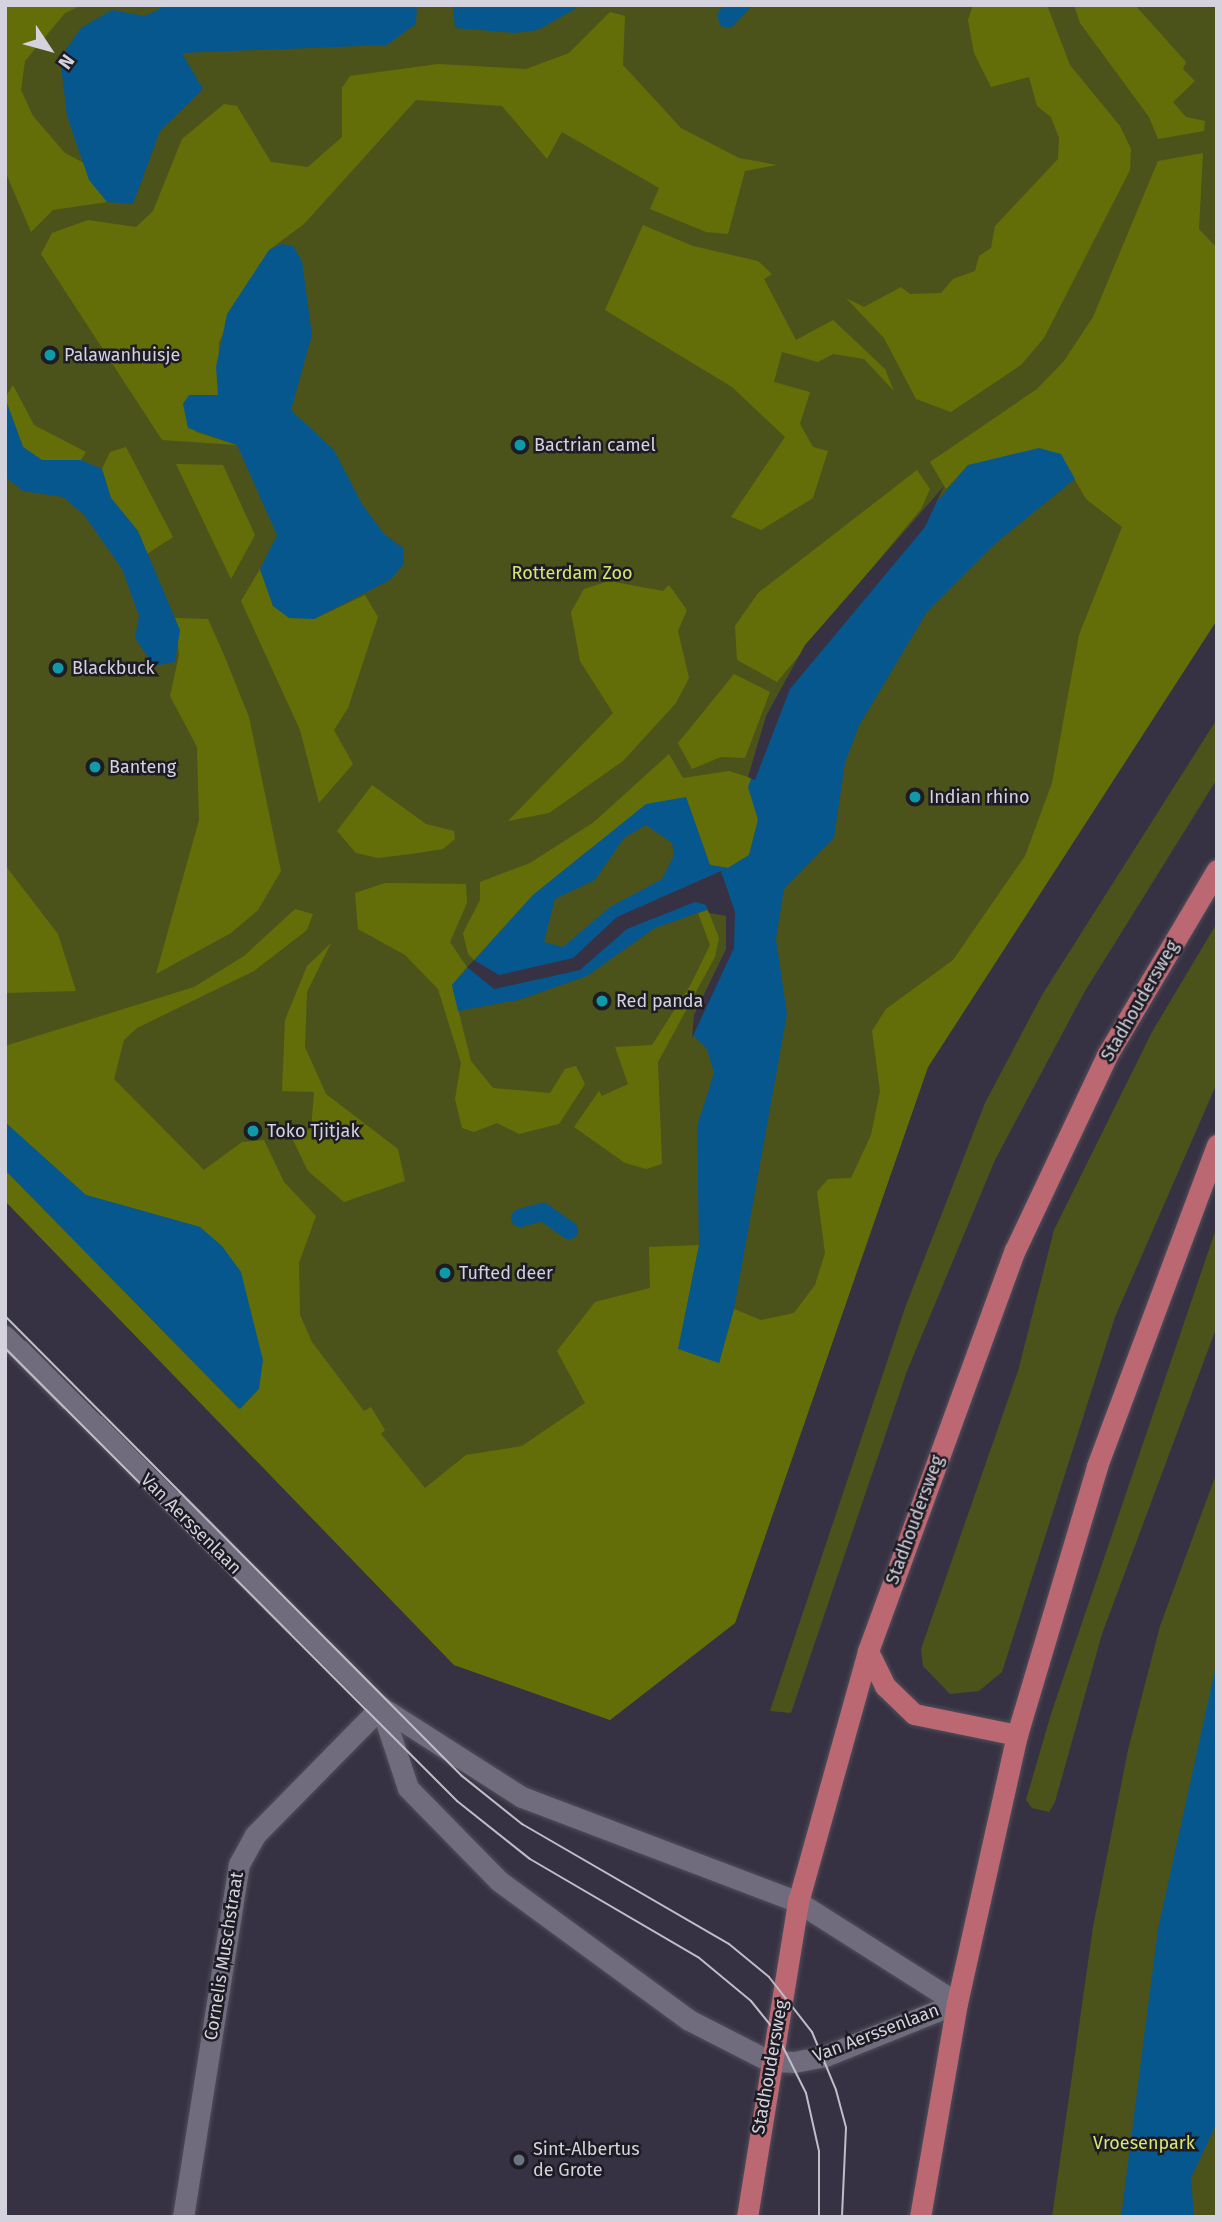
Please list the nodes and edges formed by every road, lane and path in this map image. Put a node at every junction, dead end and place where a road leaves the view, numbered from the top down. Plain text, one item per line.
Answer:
1 (1217, 870) edge
2 (1217, 1145) edge
3 (5, 1336) edge
4 (868, 1651) junction
5 (381, 1707) junction
6 (1017, 1735) junction
7 (798, 1902) junction
8 (957, 2003) junction
9 (769, 2061) junction
10 (183, 2217) edge
11 (747, 2217) edge
12 (920, 2217) edge

1 - 4 main road, Stadhoudersweg
2 - 6 main road
3 - 5 street, Van Aerssenlaan
4 - 6 main road
4 - 7 main road, Stadhoudersweg
5 - 7 street, Van Aerssenlaan
5 - 9 street, Van Aerssenlaan
5 - 10 street, Cornelis Muschstraat
6 - 8 main road
7 - 8 street, Van Aerssenlaan
7 - 9 main road, Stadhoudersweg
8 - 9 street, Van Aerssenlaan
8 - 12 main road
9 - 11 main road, Stadhoudersweg

